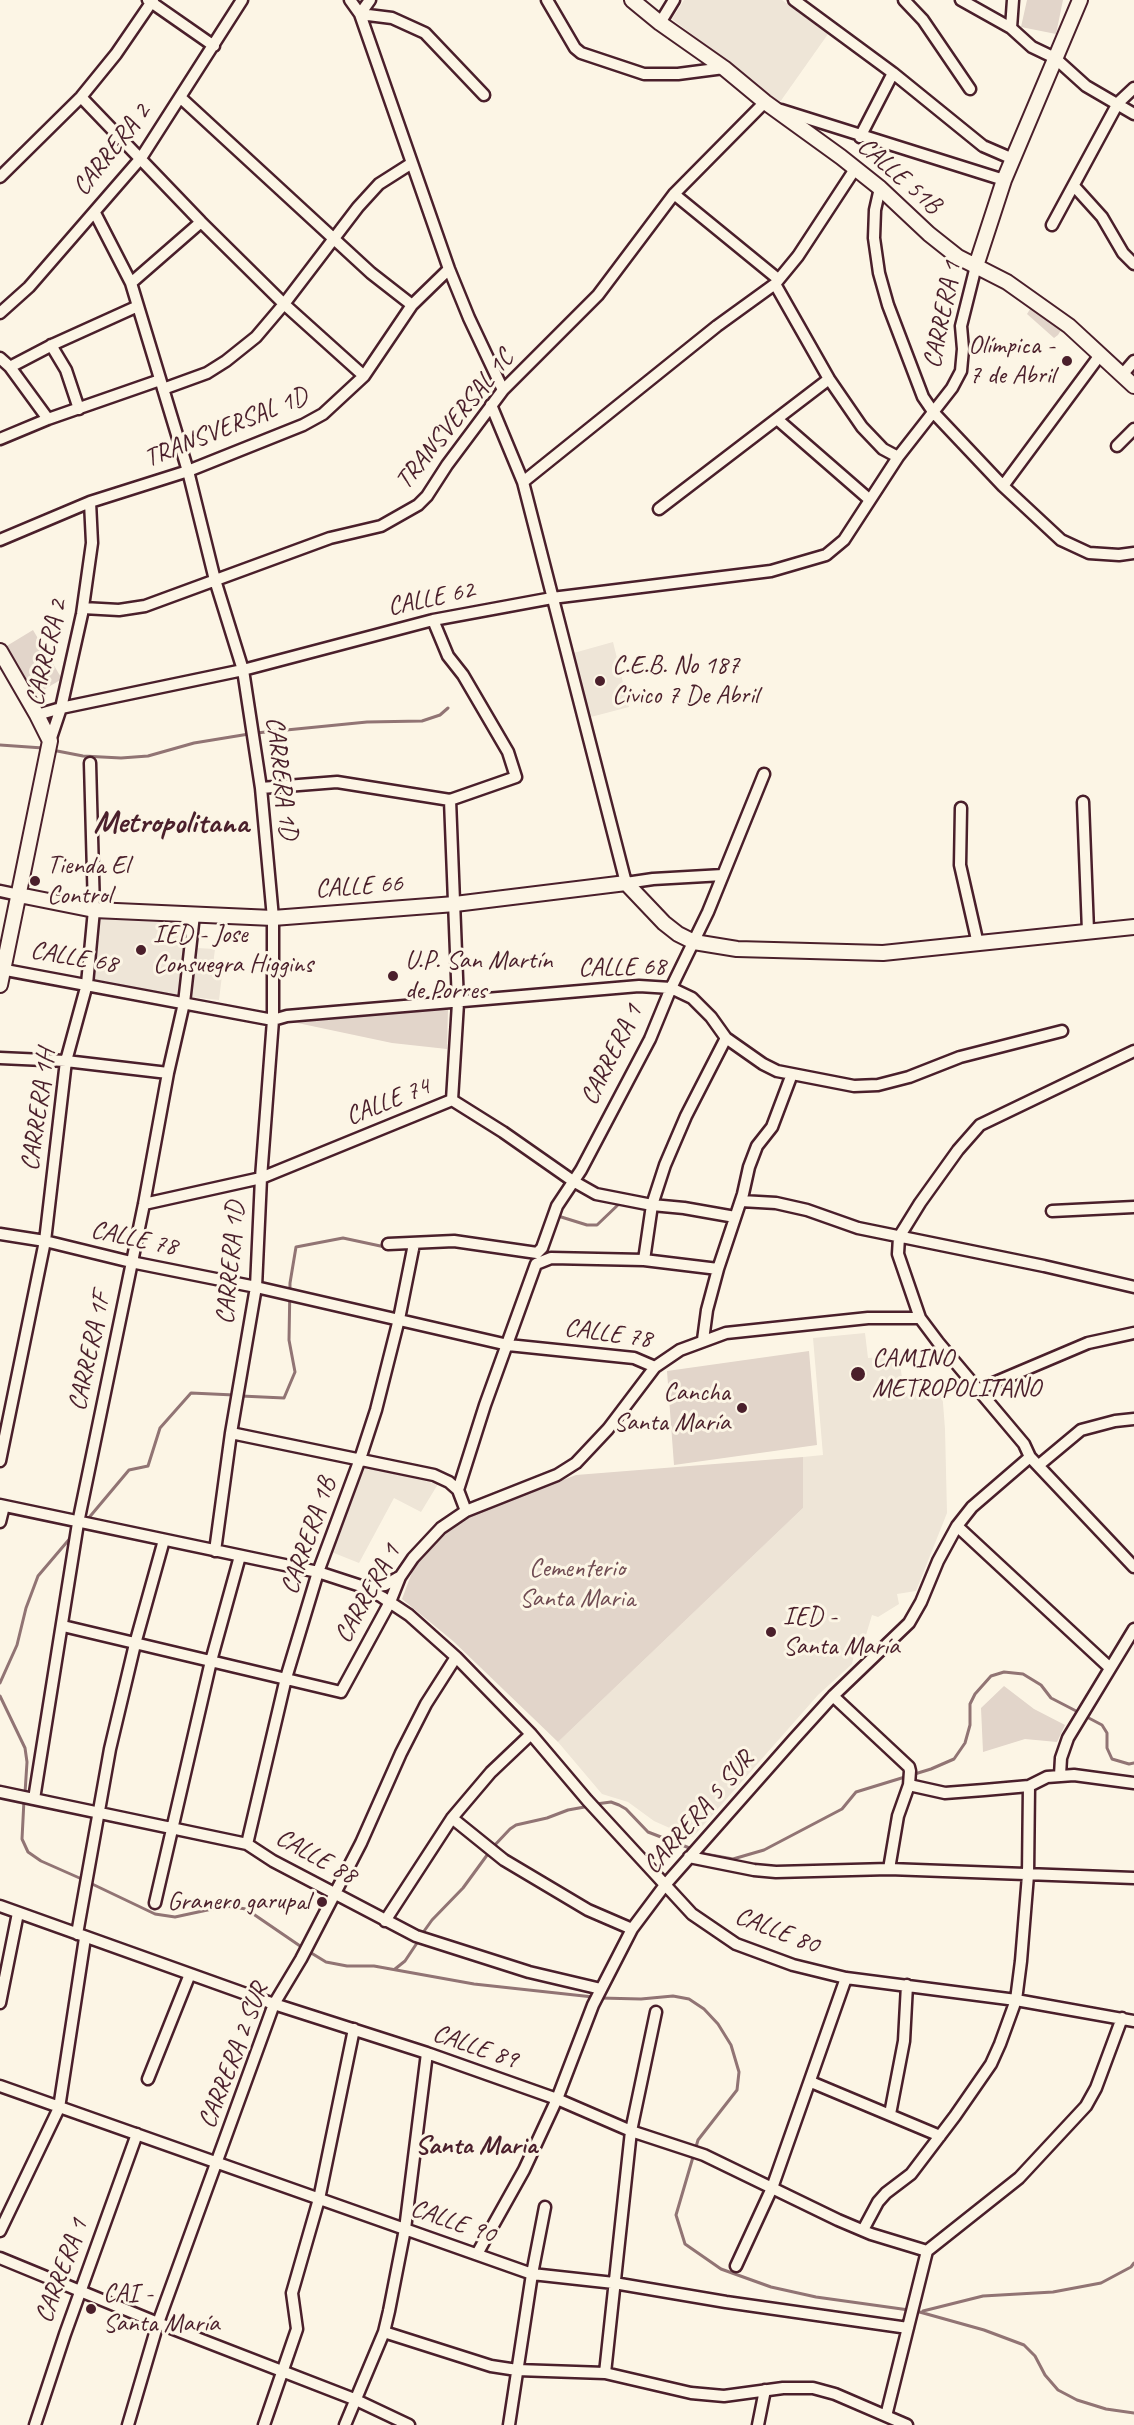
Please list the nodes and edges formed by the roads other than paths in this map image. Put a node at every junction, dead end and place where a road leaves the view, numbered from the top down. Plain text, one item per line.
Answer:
1 (242, 0) edge
2 (350, 0) edge
3 (370, 0) edge
4 (548, 0) edge
5 (632, 0) edge
6 (674, 0) edge
7 (794, 0) edge
8 (904, 0) edge
9 (961, 0) edge
10 (1013, 0) edge
11 (1080, 0) edge
12 (151, 1) edge
13 (360, 14) junction
14 (660, 23) junction
15 (1011, 28) junction
16 (214, 46) junction
17 (1055, 58) junction
18 (724, 69) junction
19 (893, 73) junction
20 (1134, 88) edge
21 (970, 89) dead end
22 (484, 95) dead end
23 (81, 97) junction
24 (181, 98) junction
25 (1118, 104) junction
26 (770, 105) junction
27 (1134, 114) edge
28 (860, 136) junction
29 (141, 158) junction
30 (1013, 159) junction
31 (412, 163) junction
32 (855, 169) junction
33 (0, 177) edge
34 (1004, 180) junction
35 (1074, 186) junction
36 (880, 188) junction
37 (674, 194) junction
38 (94, 213) junction
39 (201, 222) junction
40 (1052, 225) dead end
41 (335, 238) junction
42 (1134, 264) edge
43 (976, 266) junction
44 (449, 268) junction
45 (776, 281) junction
46 (131, 283) junction
47 (284, 304) junction
48 (412, 305) junction
49 (138, 306) junction
50 (0, 312) edge
51 (51, 345) junction
52 (1100, 355) junction
53 (0, 358) edge
54 (1134, 361) edge
55 (10, 367) junction
56 (1122, 375) junction
57 (364, 376) junction
58 (829, 379) junction
59 (161, 385) junction
60 (1134, 386) edge
61 (503, 390) junction
62 (491, 405) junction
63 (80, 409) junction
64 (934, 413) junction
65 (48, 419) junction
66 (777, 419) junction
67 (1134, 429) edge
68 (0, 439) edge
69 (1117, 446) dead end
70 (898, 457) junction
71 (188, 471) junction
72 (523, 482) junction
73 (1003, 486) junction
74 (870, 500) junction
75 (90, 502) junction
76 (659, 509) dead end
77 (0, 540) edge
78 (836, 549) joint
79 (1134, 553) edge
80 (215, 580) junction
81 (552, 598) junction
82 (83, 608) junction
83 (433, 620) junction
84 (0, 651) edge
85 (243, 670) junction
86 (34, 708) junction
87 (61, 708) junction
88 (49, 747) junction
89 (90, 763) dead end
90 (764, 774) dead end
91 (261, 788) junction
92 (450, 800) junction
93 (1083, 802) dead end
94 (961, 808) dead end
95 (723, 875) junction
96 (626, 883) junction
97 (0, 891) edge
98 (19, 895) junction
99 (455, 904) junction
100 (94, 910) junction
101 (195, 915) junction
102 (273, 918) junction
103 (1134, 927) edge
104 (1088, 932) junction
105 (694, 942) junction
106 (978, 944) junction
107 (2, 969) edge
108 (87, 984) junction
109 (0, 985) edge
110 (671, 988) junction
111 (184, 1003) junction
112 (458, 1003) junction
113 (273, 1020) junction
114 (1062, 1031) dead end
115 (726, 1038) junction
116 (1134, 1051) edge
117 (0, 1058) edge
118 (66, 1061) junction
119 (168, 1073) junction
120 (792, 1074) junction
121 (452, 1100) junction
122 (261, 1178) junction
123 (573, 1181) junction
124 (741, 1201) junction
125 (144, 1204) junction
126 (652, 1205) junction
127 (1134, 1207) edge
128 (1052, 1211) dead end
129 (735, 1217) junction
130 (0, 1234) edge
131 (899, 1237) junction
132 (45, 1241) junction
133 (388, 1244) dead end
134 (413, 1247) junction
135 (537, 1259) junction
136 (644, 1260) junction
137 (131, 1262) junction
138 (718, 1269) junction
139 (256, 1287) junction
140 (1134, 1287) edge
141 (920, 1318) junction
142 (399, 1319) junction
143 (1134, 1333) edge
144 (703, 1341) junction
145 (508, 1345) junction
146 (655, 1367) junction
147 (977, 1390) junction
148 (1134, 1419) edge
149 (231, 1433) junction
150 (1030, 1457) junction
151 (360, 1459) junction
152 (0, 1461) edge
153 (1039, 1465) junction
154 (458, 1490) junction
155 (2, 1506) edge
156 (466, 1511) junction
157 (0, 1522) edge
158 (78, 1523) junction
159 (957, 1526) junction
160 (164, 1540) junction
161 (215, 1551) junction
162 (240, 1556) junction
163 (1134, 1568) edge
164 (318, 1572) junction
165 (400, 1577) junction
166 (364, 1587) junction
167 (390, 1602) junction
168 (63, 1626) junction
169 (1134, 1629) edge
170 (135, 1644) junction
171 (456, 1657) junction
172 (211, 1661) junction
173 (1109, 1667) junction
174 (286, 1678) junction
175 (833, 1696) junction
176 (531, 1734) junction
177 (1059, 1775) junction
178 (910, 1779) junction
179 (1134, 1783) edge
180 (1029, 1786) junction
181 (0, 1792) edge
182 (28, 1798) junction
183 (98, 1812) junction
184 (452, 1818) junction
185 (174, 1827) junction
186 (247, 1844) junction
187 (689, 1857) junction
188 (890, 1869) junction
189 (1028, 1875) junction
190 (1134, 1878) edge
191 (664, 1885) junction
192 (335, 1894) junction
193 (155, 1903) dead end
194 (0, 1906) edge
195 (18, 1913) junction
196 (385, 1921) junction
197 (632, 1929) junction
198 (81, 1936) junction
199 (190, 1974) junction
200 (846, 1978) junction
201 (907, 1985) junction
202 (599, 1991) junction
203 (1016, 2000) junction
204 (0, 2003) edge
205 (274, 2004) junction
206 (656, 2012) dead end
207 (1122, 2018) junction
208 (1134, 2021) edge
209 (354, 2029) junction
210 (427, 2053) junction
211 (148, 2079) dead end
212 (811, 2082) junction
213 (0, 2086) edge
214 (557, 2099) junction
215 (59, 2108) junction
216 (890, 2114) junction
217 (631, 2132) junction
218 (137, 2134) junction
219 (940, 2136) junction
220 (217, 2164) junction
221 (772, 2187) junction
222 (319, 2199) junction
223 (545, 2207) dead end
224 (405, 2229) junction
225 (863, 2230) junction
226 (0, 2231) edge
227 (927, 2251) junction
228 (477, 2254) junction
229 (0, 2258) edge
230 (736, 2266) dead end
231 (532, 2274) junction
232 (614, 2283) junction
233 (80, 2291) junction
234 (158, 2323) junction
235 (909, 2323) junction
236 (384, 2332) junction
237 (517, 2370) junction
238 (282, 2373) junction
239 (605, 2373) junction
240 (765, 2390) junction
241 (354, 2399) junction
242 (886, 2416) junction
243 (35, 2425) edge
244 (128, 2425) edge
245 (264, 2425) edge
246 (345, 2425) edge
247 (409, 2425) edge
248 (510, 2425) edge
249 (758, 2425) edge
250 (907, 2425) edge

1 - 16 street, CARRERA 2
2 - 13 street
3 - 13 street
4 - 18 street
5 - 14 street, CALLE 51B
6 - 14 street
7 - 19 street
8 - 21 street
9 - 15 street
10 - 15 street
11 - 17 street, CARRERA 1
12 - 16 street
12 - 23 street
13 - 22 street
13 - 31 street
14 - 18 street, CALLE 51B
15 - 17 street
16 - 24 street, CARRERA 2
17 - 25 street
17 - 30 street, CARRERA 1
18 - 26 street, CALLE 51B
19 - 28 street
19 - 30 street
20 - 25 street
23 - 29 street
23 - 33 street
24 - 29 street, CARRERA 2
24 - 41 street
25 - 27 street
25 - 35 street
26 - 28 street
26 - 32 street, CALLE 51B
26 - 37 street, TRANSVERSAL 1C
28 - 34 street
29 - 38 street, CARRERA 2
29 - 39 street
30 - 34 street, CARRERA 1
31 - 41 street
31 - 44 street
32 - 36 street, CALLE 51B
32 - 45 street
34 - 43 street, CARRERA 1
35 - 40 street
35 - 42 street
36 - 43 street, CALLE 51B
36 - 64 street
37 - 45 street
37 - 61 street, TRANSVERSAL 1C
38 - 46 street, CARRERA 1D
38 - 50 street, CARRERA 2
39 - 46 street
39 - 47 street
41 - 47 street
41 - 48 street
43 - 52 street, CALLE 51B
43 - 64 street, CARRERA 1
44 - 48 street, TRANSVERSAL 1D
44 - 61 street
45 - 58 street
45 - 72 street
46 - 49 street, CARRERA 1D
47 - 57 street
47 - 59 street
48 - 57 street, TRANSVERSAL 1D
49 - 51 street
49 - 59 street, CARRERA 1D
51 - 55 street
51 - 63 street
52 - 56 street, CALLE 51B
52 - 73 street
53 - 55 street
54 - 56 street
55 - 65 street
56 - 60 street, CALLE 51B
57 - 71 street, TRANSVERSAL 1D
58 - 66 street
58 - 70 street
59 - 63 street
59 - 71 street, CARRERA 1D
61 - 62 street, TRANSVERSAL 1C
62 - 72 street
62 - 80 street, TRANSVERSAL 1C
63 - 65 street
64 - 70 street, CARRERA 1
64 - 73 street
65 - 68 street
66 - 74 street
66 - 76 street
67 - 69 street
70 - 74 street, CARRERA 1
71 - 75 street, TRANSVERSAL 1D
71 - 80 street, CARRERA 1D
72 - 81 street
73 - 79 street
74 - 78 street, CARRERA 1
75 - 77 street, TRANSVERSAL 1D
75 - 82 street, CARRERA 2
78 - 81 street, CALLE 62
80 - 82 street, TRANSVERSAL 1C
80 - 85 street, CARRERA 1D
81 - 83 street, CALLE 62
81 - 96 street
82 - 87 street, CARRERA 2
83 - 85 street, CALLE 62
83 - 92 street
84 - 86 street
85 - 87 street, CALLE 62
85 - 91 street, CARRERA 1D
86 - 87 street, CALLE 62
86 - 88 street
87 - 88 street, CARRERA 2
88 - 98 street, CARRERA 2
89 - 100 street, CARRERA 1H
90 - 95 street, CARRERA 1
91 - 92 street
91 - 102 street, CARRERA 1D
92 - 99 street
93 - 104 street
94 - 106 street
95 - 96 street, CALLE 66
95 - 105 street, CARRERA 1
96 - 99 street, CALLE 66
96 - 105 street, CALLE 68
97 - 98 street, CALLE 66
98 - 100 street, CALLE 66
98 - 107 street, CARRERA 2
99 - 102 street, CALLE 66
99 - 112 street
100 - 101 street, CALLE 66
100 - 108 street, CARRERA 1H
101 - 102 street, CALLE 66
101 - 111 street, CARRERA 1F
102 - 113 street, CARRERA 1D
103 - 104 street, CALLE 68
104 - 106 street, CALLE 68
105 - 106 street, CALLE 68
105 - 110 street, CARRERA 1
107 - 108 street, CALLE 68
107 - 109 street, CARRERA 2
108 - 111 street, CALLE 68
108 - 118 street, CARRERA 1H
110 - 112 street, CALLE 68
110 - 115 street, CALLE 68
110 - 123 street, CARRERA 1
111 - 113 street, CALLE 68
111 - 119 street, CARRERA 1F
112 - 113 street, CALLE 68
112 - 121 street
113 - 122 street, CARRERA 1D
114 - 120 street, CALLE 68
115 - 120 street, CALLE 68
115 - 126 street
116 - 131 street
117 - 118 street
118 - 119 street
118 - 132 street, CARRERA 1H
119 - 125 street, CARRERA 1F
120 - 124 street
121 - 122 street, CALLE 74
121 - 123 street, CALLE 74
122 - 125 street, CALLE 74
122 - 139 street, CARRERA 1D
123 - 126 street, CALLE 74
123 - 135 street, CARRERA 1
124 - 129 street
124 - 131 street
125 - 137 street, CARRERA 1F
126 - 129 street, CALLE 74
126 - 136 street
127 - 128 street
129 - 138 street
130 - 132 street, CALLE 78
131 - 140 street
131 - 141 street
132 - 137 street, CALLE 78
132 - 152 street, CARRERA 1H
133 - 134 street
134 - 135 street
134 - 142 street, CARRERA 1B
135 - 136 street
135 - 145 street, CARRERA 1
136 - 138 street
137 - 139 street, CALLE 78
137 - 158 street, CARRERA 1F
138 - 144 street
139 - 142 street, CALLE 78
139 - 149 street, CARRERA 1D
141 - 144 street, CALLE 78
141 - 147 street
142 - 145 street, CALLE 78
142 - 151 street, CARRERA 1B
143 - 147 street
144 - 146 street, CALLE 78
145 - 146 street, CALLE 78
145 - 154 street, CARRERA 1
146 - 156 street, CARRERA 1
147 - 150 street
148 - 153 street
149 - 151 street
149 - 161 street, CARRERA 1D
150 - 153 street
150 - 159 street, CARRERA 5 SUR
151 - 154 street
151 - 164 street, CARRERA 1B
153 - 163 street
154 - 156 street
155 - 157 street
155 - 158 street, CALLE 80
156 - 165 street, CARRERA 1
158 - 160 street, CALLE 80
158 - 168 street, CARRERA 1F
159 - 173 street
159 - 175 street, CARRERA 5 SUR
160 - 161 street, CALLE 80
160 - 170 street
161 - 162 street, CALLE 80
162 - 164 street, CALLE 80
162 - 172 street
164 - 166 street, CALLE 80
164 - 174 street, CARRERA 1B
165 - 166 street
165 - 167 street, CARRERA 1
166 - 167 street, CALLE 80
167 - 171 street, CALLE 80
167 - 174 street, CARRERA 1
168 - 170 street
168 - 182 street, CARRERA 1F
169 - 173 street
170 - 172 street
170 - 183 street
171 - 176 street, CALLE 80
171 - 192 street, CARRERA 2 SUR
172 - 174 street
172 - 185 street
173 - 177 street
174 - 186 street, CARRERA 1B
175 - 178 street
175 - 187 street, CARRERA 5 SUR
176 - 184 street
176 - 191 street, CALLE 80
177 - 179 street
177 - 180 street
178 - 180 street
178 - 188 street
180 - 189 street
181 - 182 street, CALLE 88
182 - 183 street, CALLE 88
183 - 185 street, CALLE 88
183 - 198 street
184 - 196 street
184 - 197 street
185 - 186 street, CALLE 88
185 - 193 street
186 - 192 street, CALLE 88
187 - 188 street
187 - 191 street, CARRERA 5 SUR
188 - 189 street
189 - 190 street
189 - 203 street
191 - 197 street, CARRERA 5 SUR
191 - 200 street, CALLE 80
192 - 196 street, CALLE 88
192 - 205 street, CARRERA 2 SUR
194 - 195 street, CALLE 89
195 - 198 street, CALLE 89
195 - 204 street
196 - 202 street, CALLE 88
197 - 202 street, CARRERA 5 SUR
198 - 199 street, CALLE 89
198 - 215 street
199 - 205 street, CALLE 89
199 - 211 street
200 - 201 street, CALLE 80
200 - 212 street
201 - 203 street, CALLE 80
201 - 216 street
202 - 214 street, CARRERA 5 SUR
203 - 207 street, CALLE 80
203 - 219 street
205 - 209 street, CALLE 89
205 - 220 street, CARRERA 2 SUR
206 - 217 street
207 - 208 street, CALLE 80
207 - 227 street
209 - 210 street, CALLE 89
209 - 222 street
210 - 214 street, CALLE 89
210 - 224 street
212 - 216 street
212 - 221 street
213 - 215 street, CALLE 90
214 - 217 street, CALLE 89
214 - 228 street, CARRERA 5 SUR
215 - 218 street, CALLE 90
215 - 226 street
216 - 219 street
217 - 221 street, CALLE 89
217 - 232 street
218 - 220 street, CALLE 90
218 - 233 street, CARRERA 1
219 - 225 street
220 - 222 street, CALLE 90
220 - 234 street, CARRERA 2 SUR
221 - 225 street, CALLE 89
221 - 230 street
222 - 224 street, CALLE 90
222 - 238 street
223 - 231 street
224 - 228 street, CALLE 90
224 - 236 street
225 - 227 street, CALLE 89
227 - 235 street
228 - 231 street, CALLE 90
229 - 233 street
231 - 232 street, CALLE 90
231 - 237 street
232 - 235 street, CALLE 90
232 - 239 street
233 - 234 street
233 - 243 street, CARRERA 1
234 - 238 street
234 - 244 street, CARRERA 2 SUR
235 - 242 street
236 - 237 street
236 - 241 street
237 - 239 street
237 - 248 street
238 - 241 street
238 - 245 street
239 - 240 street
240 - 242 street
240 - 249 street
241 - 246 street
241 - 247 street
242 - 250 street

